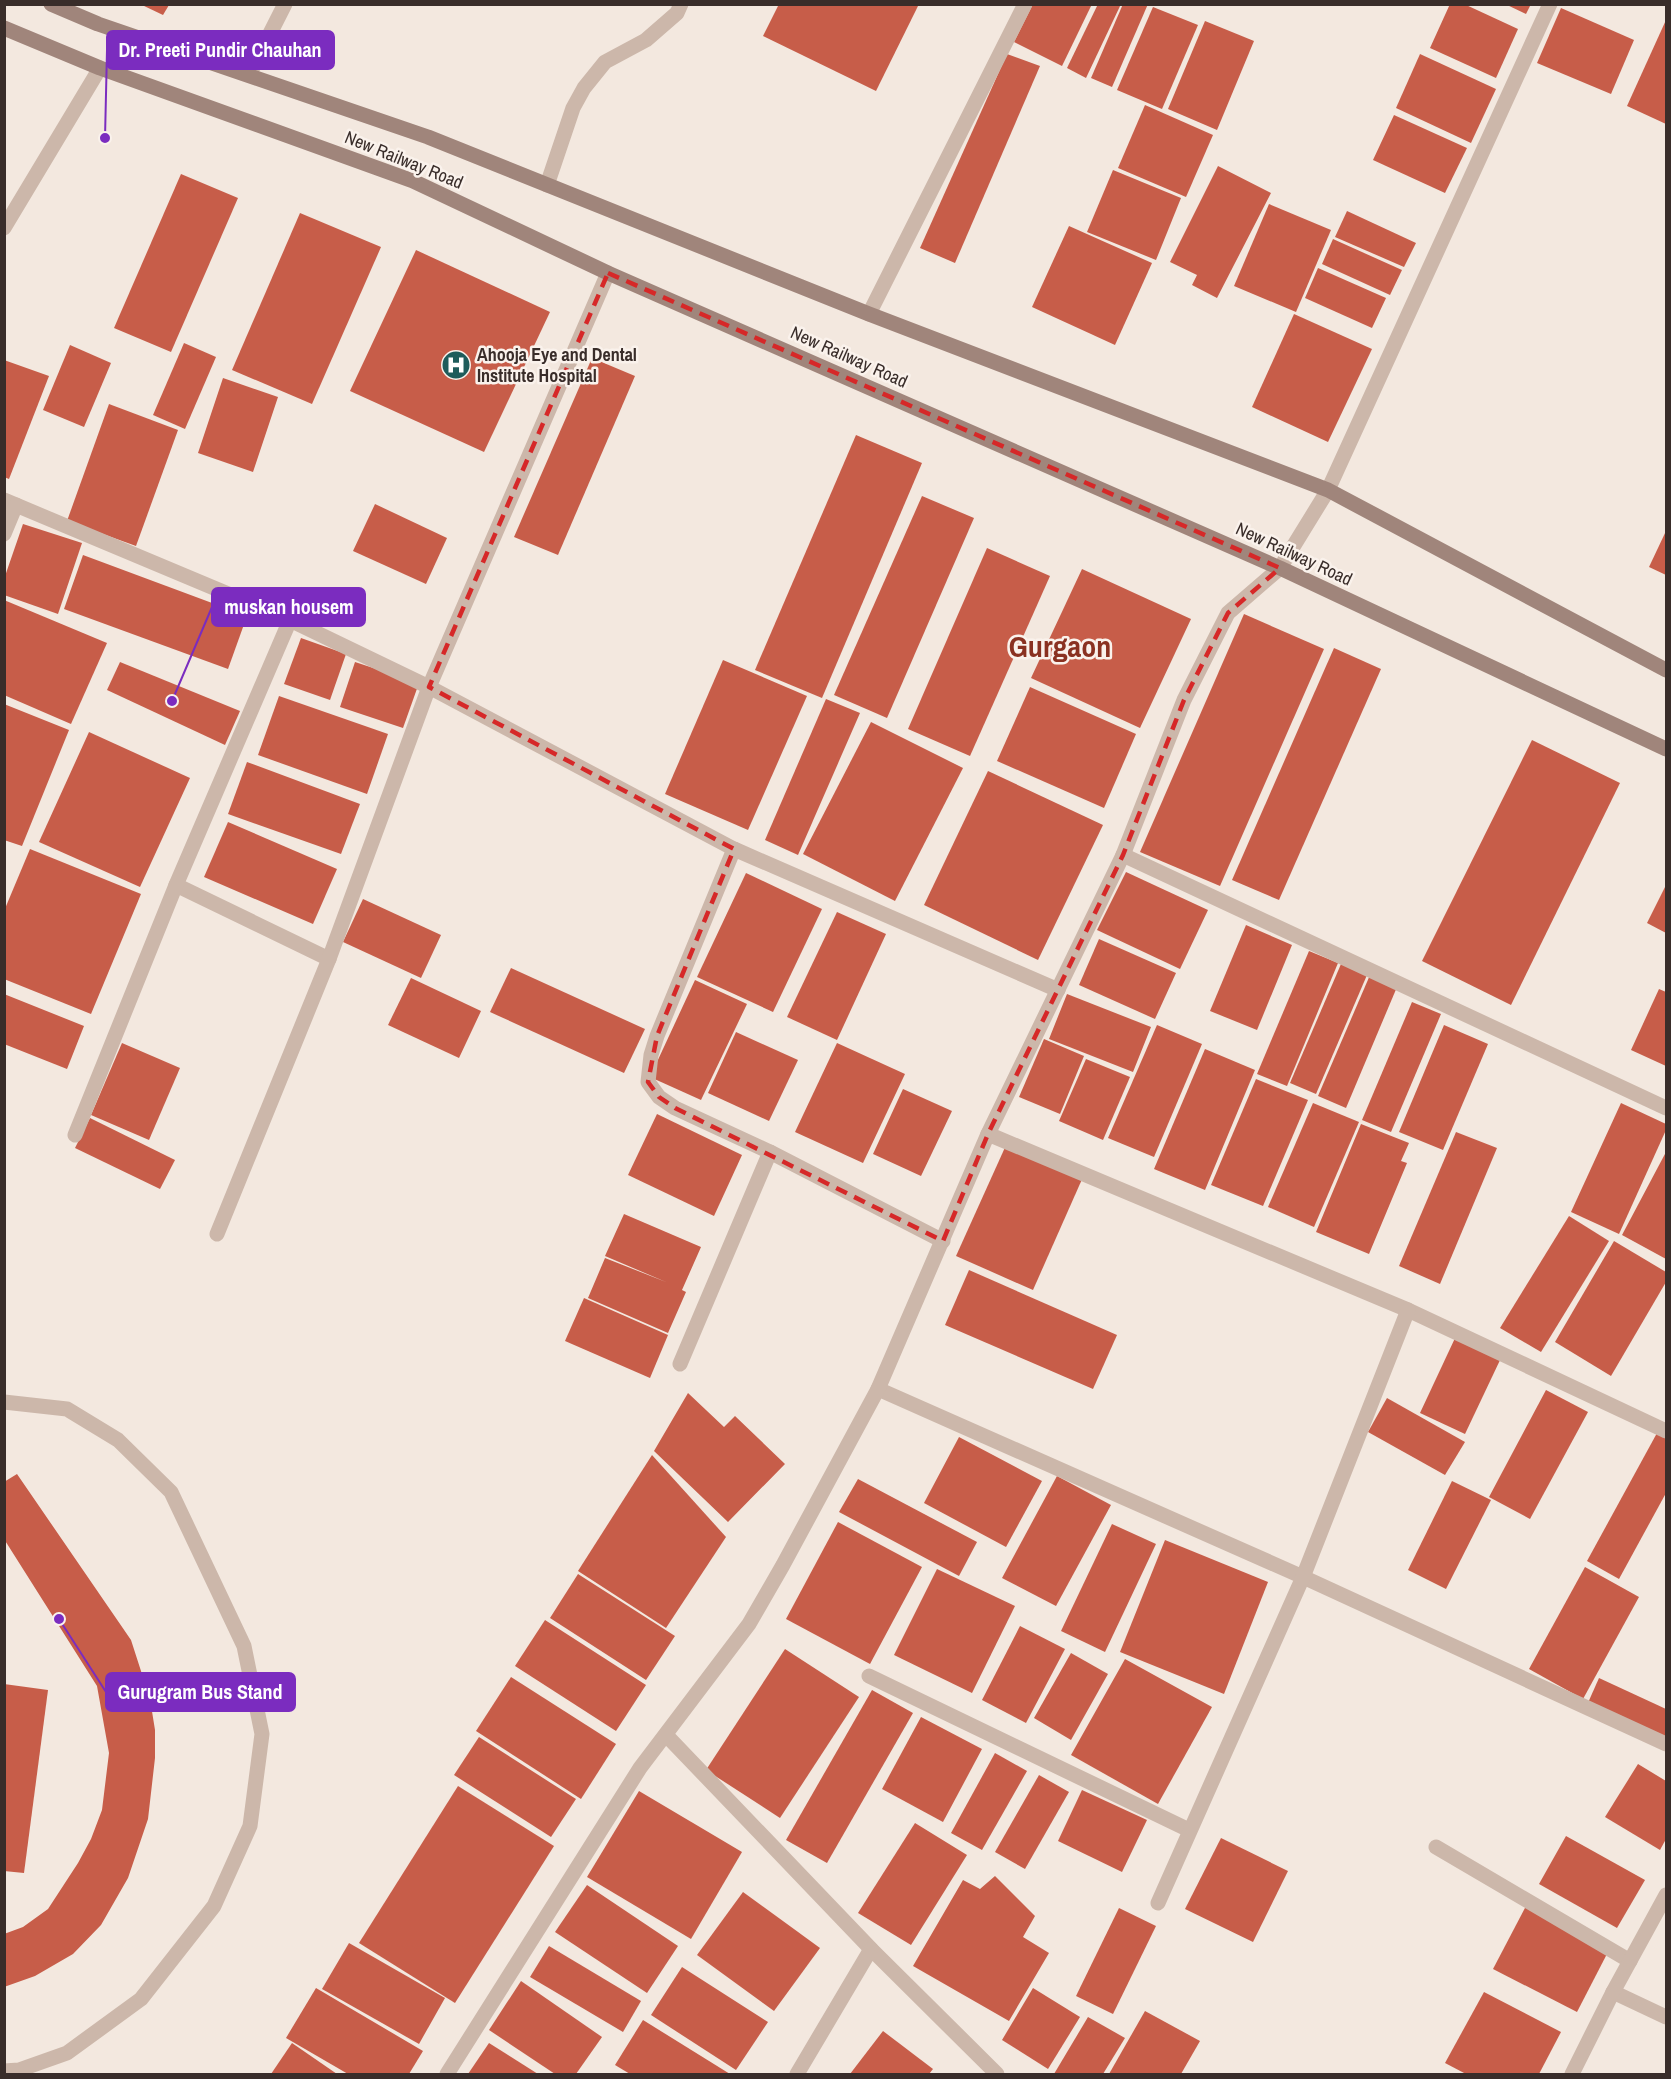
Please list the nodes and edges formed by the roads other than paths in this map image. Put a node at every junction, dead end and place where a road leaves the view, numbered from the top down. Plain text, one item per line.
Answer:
1 (51, 4) edge
2 (285, 4) edge
3 (681, 4) edge
4 (1025, 4) edge
5 (1551, 4) edge
6 (4, 28) edge
7 (100, 68) junction
8 (249, 75) junction
9 (547, 185) junction
10 (4, 228) edge
11 (609, 273) junction
12 (869, 314) junction
13 (1328, 490) junction
14 (10, 503) edge
15 (4, 534) edge
16 (1281, 568) junction
17 (290, 620) junction
18 (1666, 670) edge
19 (429, 687) junction
20 (1666, 749) edge
21 (734, 849) junction
22 (1123, 855) junction
23 (176, 885) junction
24 (329, 959) junction
25 (1058, 990) junction
26 (1666, 1108) edge
27 (988, 1134) junction
28 (75, 1135) dead end
29 (770, 1152) junction
30 (217, 1234) dead end
31 (943, 1241) junction
32 (1408, 1310) junction
33 (680, 1364) dead end
34 (878, 1389) junction
35 (4, 1402) edge
36 (1666, 1431) edge
37 (1304, 1577) junction
38 (869, 1676) dead end
39 (667, 1736) junction
40 (1666, 1744) edge
41 (1189, 1830) junction
42 (1436, 1847) dead end
43 (1666, 1895) edge
44 (1158, 1903) dead end
45 (871, 1949) junction
46 (1630, 1961) junction
47 (1613, 1992) junction
48 (1666, 2017) edge
49 (4, 2070) edge
50 (447, 2074) edge
51 (796, 2074) edge
52 (997, 2074) edge
53 (1572, 2074) edge

1 - 8 main road, New Railway Road
2 - 8 street
3 - 9 street
4 - 12 street
5 - 13 street
6 - 7 main road, New Railway Road
7 - 10 street
7 - 11 main road, New Railway Road
8 - 9 main road, New Railway Road
9 - 12 main road, New Railway Road
11 - 16 main road, New Railway Road
11 - 19 street
12 - 13 main road, New Railway Road
13 - 16 street
13 - 18 main road, New Railway Road
14 - 15 street
14 - 17 street
16 - 20 main road, New Railway Road
16 - 22 street
17 - 19 street
17 - 23 street
19 - 21 street
19 - 24 street
21 - 25 street
21 - 29 street
22 - 25 street
22 - 26 street
23 - 24 street
23 - 28 street
24 - 30 street
25 - 27 street
27 - 31 street
27 - 32 street
29 - 31 street
29 - 33 street
31 - 34 street
32 - 36 street
32 - 37 street
34 - 37 street
34 - 39 street
35 - 49 street
37 - 40 street
37 - 41 street
38 - 41 street
39 - 45 street
39 - 50 street
41 - 44 street
42 - 46 street
43 - 46 street
45 - 51 street
45 - 52 street
46 - 47 street
47 - 48 street
47 - 53 street

